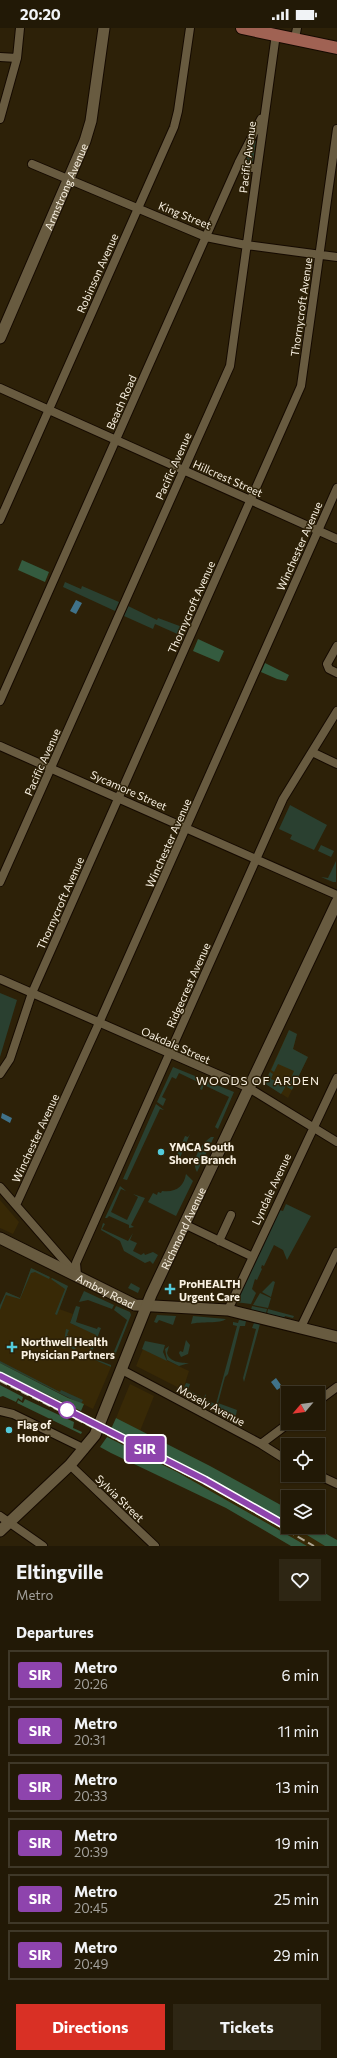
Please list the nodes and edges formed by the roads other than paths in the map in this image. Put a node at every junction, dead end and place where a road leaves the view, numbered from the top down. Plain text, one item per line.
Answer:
1 (20, 28) edge
2 (104, 28) edge
3 (190, 28) edge
4 (242, 28) edge
5 (290, 32) edge
6 (337, 40) edge
7 (337, 48) edge
8 (0, 57) edge
9 (17, 58) junction
10 (263, 114) junction
11 (0, 119) edge
12 (337, 129) edge
13 (239, 162) junction
14 (32, 164) dead end
15 (256, 168) junction
16 (70, 179) junction
17 (138, 208) junction
18 (206, 237) junction
19 (246, 245) junction
20 (320, 255) junction
21 (337, 257) edge
22 (0, 338) edge
23 (0, 388) edge
24 (49, 410) junction
25 (116, 440) junction
26 (183, 470) junction
27 (337, 488) edge
28 (251, 500) junction
29 (0, 520) edge
30 (318, 530) junction
31 (337, 539) edge
32 (337, 646) edge
33 (337, 673) edge
34 (0, 701) edge
35 (337, 711) edge
36 (0, 746) edge
37 (312, 752) junction
38 (337, 764) edge
39 (51, 768) junction
40 (119, 797) junction
41 (186, 828) junction
42 (257, 858) junction
43 (0, 882) edge
44 (337, 895) edge
45 (337, 902) edge
46 (0, 979) edge
47 (32, 993) junction
48 (99, 1023) junction
49 (169, 1054) junction
50 (0, 1074) edge
51 (337, 1078) edge
52 (248, 1088) junction
53 (313, 1127) junction
54 (337, 1142) edge
55 (0, 1187) edge
56 (16, 1205) junction
57 (231, 1215) dead end
58 (184, 1224) junction
59 (0, 1238) edge
60 (219, 1241) junction
61 (337, 1252) edge
62 (251, 1256) junction
63 (76, 1275) junction
64 (147, 1305) junction
65 (228, 1310) junction
66 (301, 1327) junction
67 (337, 1337) edge
68 (122, 1370) junction
69 (337, 1387) edge
70 (325, 1396) edge
71 (0, 1412) edge
72 (281, 1429) edge
73 (261, 1444) junction
74 (85, 1450) junction
75 (281, 1457) edge
76 (70, 1465) junction
77 (325, 1478) edge
78 (337, 1484) edge
79 (0, 1516) edge
80 (10, 1522) junction
81 (0, 1531) edge
82 (43, 1546) edge
83 (155, 1546) edge

1 - 9 street
2 - 16 main road, Armstrong Avenue
3 - 17 street, Robinson Avenue
4 - 5 main road
5 - 6 main road
5 - 7 main road
5 - 10 street, Pacific Avenue
8 - 9 street
9 - 11 street
10 - 13 street, Beach Road
10 - 15 street, Pacific Avenue
12 - 20 street, Thornycroft Avenue
13 - 15 street
13 - 18 street, Beach Road
14 - 16 street, King Street
15 - 19 street, Pacific Avenue
16 - 17 street, King Street
16 - 22 main road, Armstrong Avenue
17 - 18 street, King Street
17 - 24 street, Robinson Avenue
18 - 19 street, King Street
18 - 25 street, Beach Road
19 - 20 street, King Street
19 - 26 street, Pacific Avenue
20 - 21 street, King Street
20 - 28 street, Thornycroft Avenue
23 - 24 street, Hillcrest Street
24 - 25 street, Hillcrest Street
24 - 29 street, Robinson Avenue
25 - 26 street, Hillcrest Street
25 - 34 street, Beach Road
26 - 28 street, Hillcrest Street
26 - 39 street, Pacific Avenue
27 - 30 street, Winchester Avenue
28 - 30 street, Hillcrest Street
28 - 40 street, Thornycroft Avenue
30 - 31 street, Hillcrest Street
30 - 41 street, Winchester Avenue
32 - 33 street
35 - 37 street, Ridgecrest Avenue
36 - 39 street, Sycamore Street
37 - 38 street
37 - 42 street, Ridgecrest Avenue
39 - 40 street, Sycamore Street
39 - 43 street, Pacific Avenue
40 - 41 street, Sycamore Street
40 - 47 street, Thornycroft Avenue
41 - 42 street, Sycamore Street
41 - 48 street, Winchester Avenue
42 - 44 street, Sycamore Street
42 - 49 street, Ridgecrest Avenue
45 - 52 main road, Richmond Avenue
46 - 47 street, Oakdale Street
47 - 48 street, Oakdale Street
47 - 50 street, Thornycroft Avenue
48 - 49 street, Oakdale Street
48 - 56 street, Winchester Avenue
49 - 52 street, Oakdale Street
49 - 63 street, Ridgecrest Avenue
51 - 53 street, Lyndale Avenue
52 - 53 street, Oakdale Street
52 - 58 main road, Richmond Avenue
53 - 54 street, Oakdale Street
53 - 62 street, Lyndale Avenue
55 - 56 street
56 - 63 street
57 - 60 street
58 - 60 street
58 - 64 main road, Richmond Avenue
59 - 63 main road, Amboy Road
60 - 62 street
61 - 66 street
62 - 65 street, Lyndale Avenue
63 - 64 main road, Amboy Road
64 - 65 main road, Amboy Road
64 - 68 main road, Richmond Avenue
65 - 66 main road, Amboy Road
66 - 67 main road, Amboy Road
68 - 73 street, Mosely Avenue
68 - 74 main road, Richmond Avenue
69 - 70 street
71 - 74 street
72 - 73 street
73 - 75 street, Mosely Avenue
74 - 76 main road, Richmond Avenue
76 - 80 main road, Richmond Avenue
76 - 83 street, Sylvia Street
77 - 78 street
79 - 80 street
80 - 81 main road, Richmond Avenue
80 - 82 street

